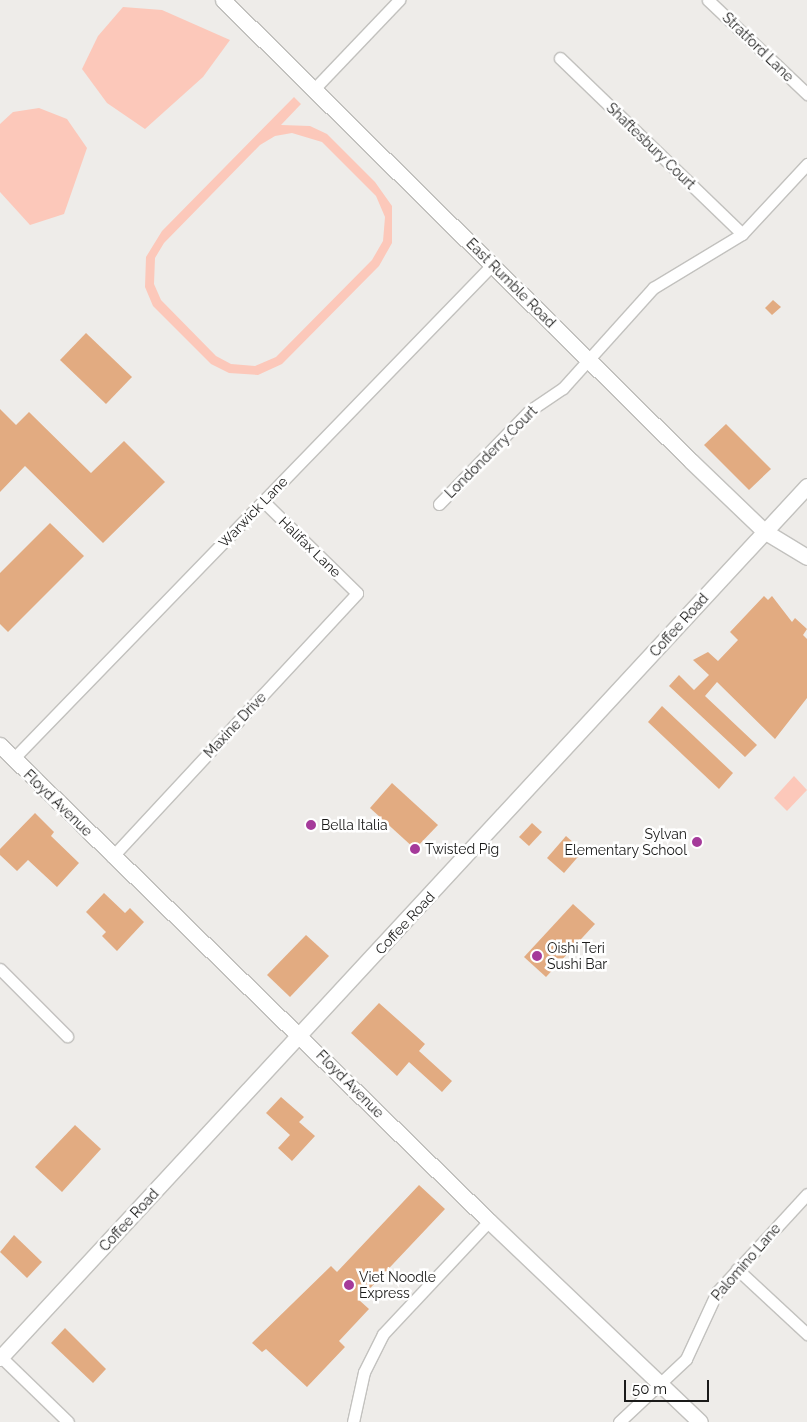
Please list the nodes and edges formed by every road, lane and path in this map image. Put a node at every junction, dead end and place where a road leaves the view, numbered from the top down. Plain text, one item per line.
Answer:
1 (223, 0) edge
2 (400, 0) edge
3 (708, 0) edge
4 (560, 58) dead end
5 (315, 88) junction
6 (807, 94) edge
7 (807, 164) edge
8 (742, 234) junction
9 (493, 264) junction
10 (587, 360) junction
11 (807, 486) edge
12 (264, 502) junction
13 (439, 504) dead end
14 (764, 531) junction
15 (807, 557) edge
16 (357, 593) joint
17 (0, 745) edge
18 (13, 759) junction
19 (112, 856) junction
20 (0, 969) edge
21 (301, 1035) junction
22 (67, 1036) dead end
23 (807, 1194) edge
24 (489, 1222) junction
25 (737, 1269) junction
26 (807, 1334) edge
27 (0, 1358) edge
28 (661, 1384) junction
29 (68, 1422) edge
30 (353, 1422) edge
31 (619, 1422) edge
32 (700, 1422) edge

1 - 5 street, East Rumble Road
2 - 5 street
3 - 6 street, Stratford Lane
4 - 8 street, Shaftesbury Court
5 - 9 street, East Rumble Road
7 - 8 street, Londonderry Court
8 - 10 street, Londonderry Court
9 - 10 street, East Rumble Road
9 - 12 street, Warwick Lane
10 - 13 street, Londonderry Court
10 - 14 street, East Rumble Road
11 - 14 street, Coffee Road
12 - 16 street, Halifax Lane
12 - 18 street, Warwick Lane
14 - 15 street, East Rumble Road
14 - 21 street, Coffee Road
16 - 19 street, Maxine Drive
17 - 18 street, Floyd Avenue
18 - 19 street, Floyd Avenue
19 - 21 street, Floyd Avenue
20 - 22 street
21 - 24 street, Floyd Avenue
21 - 27 street, Coffee Road
23 - 25 street, Palomino Lane
24 - 28 street, Floyd Avenue
24 - 30 street
25 - 26 street
25 - 28 street, Palomino Lane
27 - 29 street
28 - 31 street, Palomino Lane
28 - 32 street, Floyd Avenue

